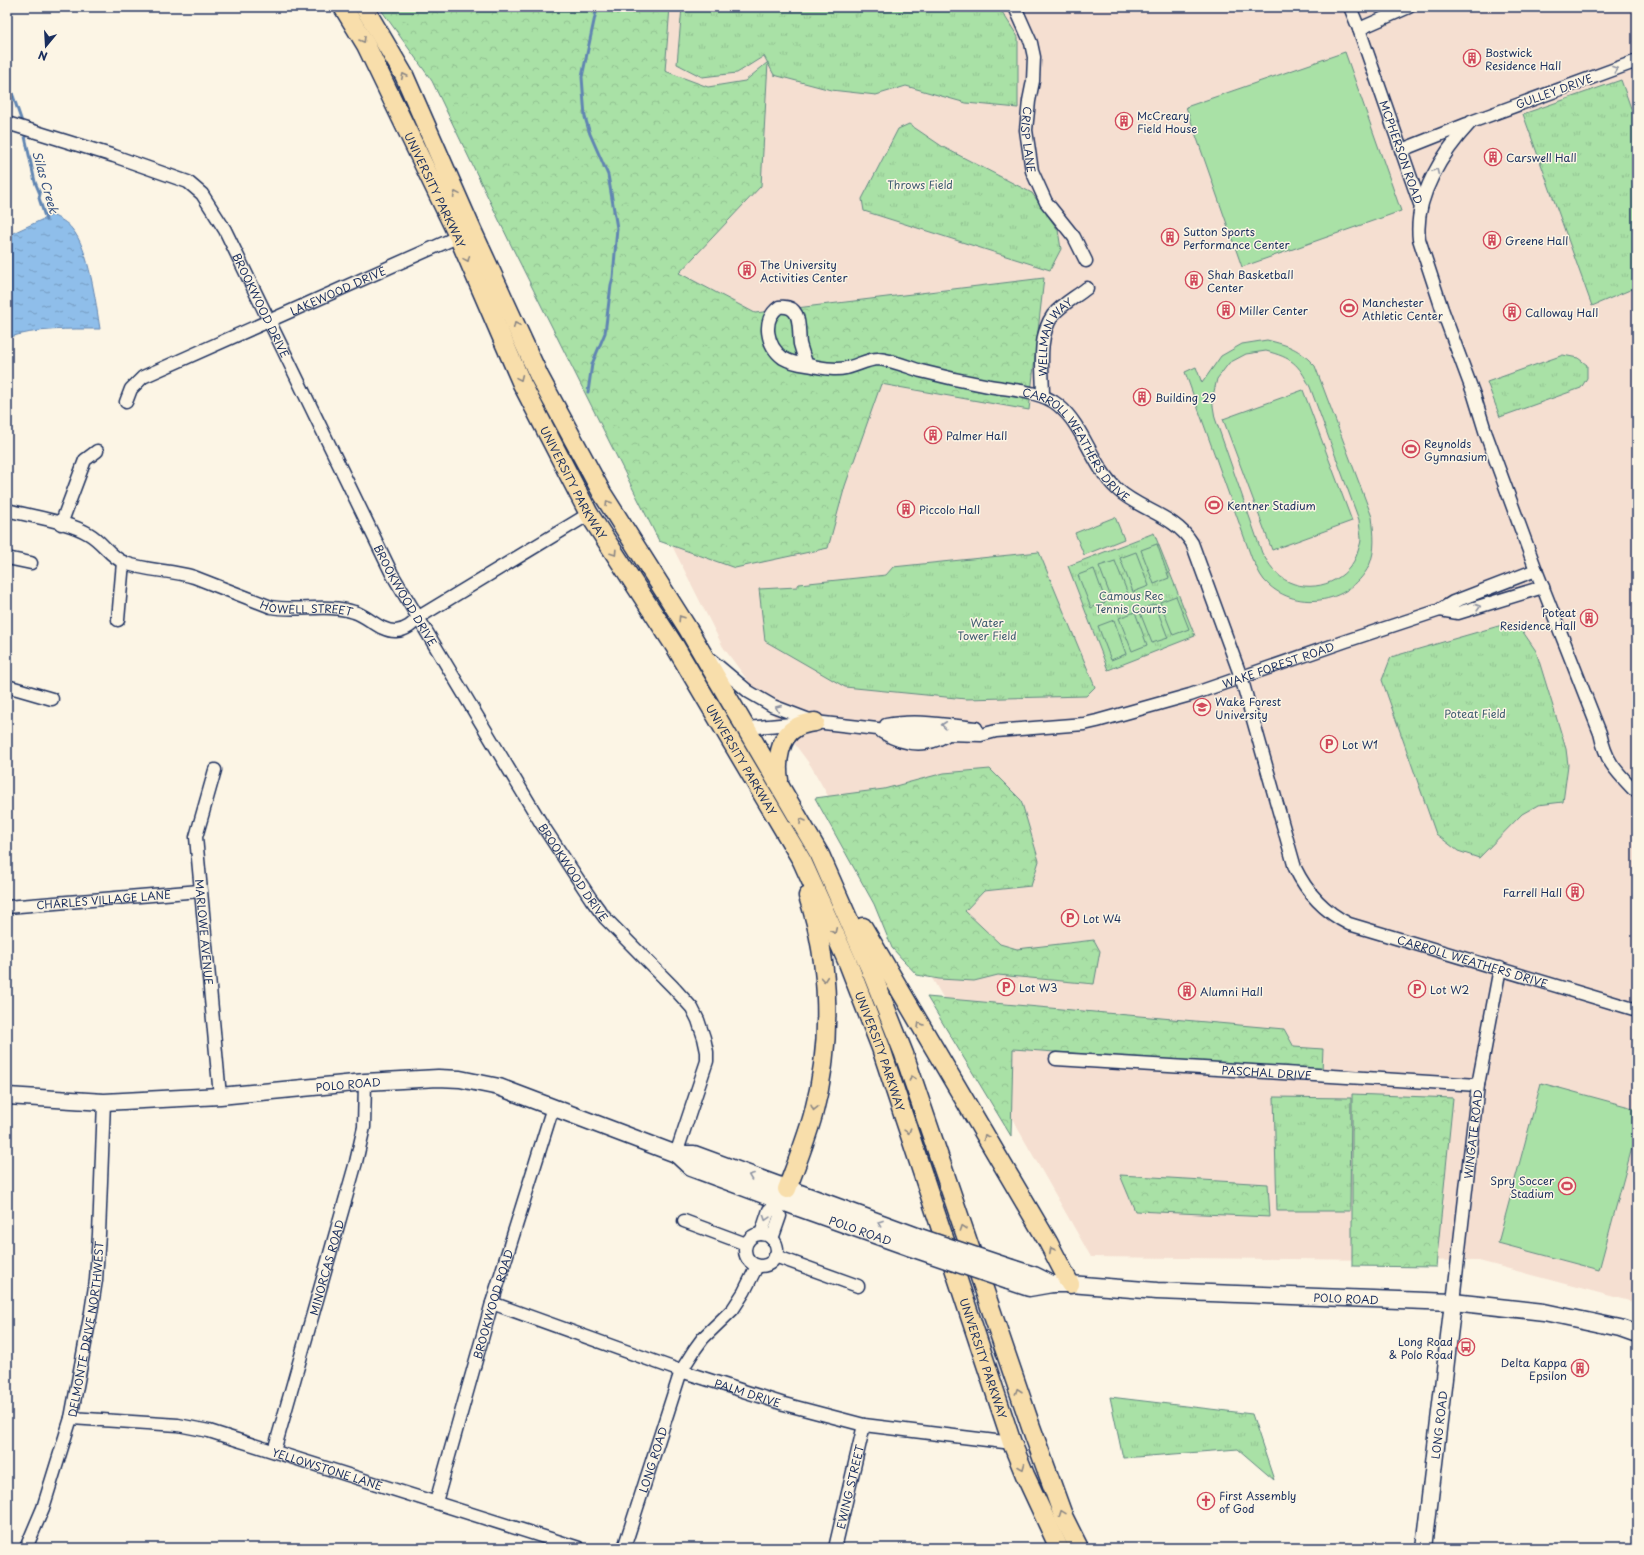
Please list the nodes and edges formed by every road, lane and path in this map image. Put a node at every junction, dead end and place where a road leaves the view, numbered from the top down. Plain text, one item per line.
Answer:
1 (343, 7) edge
2 (1015, 7) edge
3 (1350, 7) edge
4 (1409, 7) edge
5 (364, 10) edge
6 (1359, 29) junction
7 (1637, 60) edge
8 (1470, 122) junction
9 (7, 123) edge
10 (1402, 152) junction
11 (1421, 207) junction
12 (465, 233) junction
13 (1086, 261) dead end
14 (1087, 288) dead end
15 (269, 321) junction
16 (807, 365) junction
17 (1043, 396) junction
18 (126, 402) dead end
19 (97, 451) dead end
20 (7, 510) edge
21 (589, 514) junction
22 (61, 524) junction
23 (7, 558) edge
24 (123, 562) junction
25 (31, 563) dead end
26 (1536, 570) junction
27 (1543, 587) junction
28 (1440, 610) junction
29 (418, 617) junction
30 (118, 620) dead end
31 (702, 651) junction
32 (1241, 677) junction
33 (698, 685) junction
34 (7, 686) edge
35 (52, 699) dead end
36 (815, 722) junction
37 (747, 728) junction
38 (877, 729) junction
39 (996, 731) junction
40 (215, 770) dead end
41 (779, 783) junction
42 (1637, 790) edge
43 (778, 821) junction
44 (820, 855) junction
45 (200, 891) junction
46 (7, 907) edge
47 (1500, 968) junction
48 (1637, 1010) edge
49 (1056, 1059) dead end
50 (365, 1082) junction
51 (1478, 1085) junction
52 (7, 1096) edge
53 (220, 1096) junction
54 (104, 1102) junction
55 (553, 1107) junction
56 (676, 1154) junction
57 (781, 1199) junction
58 (684, 1221) dead end
59 (767, 1237) junction
60 (914, 1242) junction
61 (746, 1244) junction
62 (775, 1256) junction
63 (757, 1266) junction
64 (1061, 1284) junction
65 (858, 1286) dead end
66 (1454, 1302) junction
67 (492, 1303) junction
68 (1637, 1334) edge
69 (681, 1371) junction
70 (71, 1418) junction
71 (864, 1425) junction
72 (1012, 1443) junction
73 (274, 1451) junction
74 (436, 1502) junction
75 (26, 1548) edge
76 (579, 1548) edge
77 (624, 1548) edge
78 (836, 1548) edge
79 (1059, 1548) edge
80 (1079, 1548) edge
81 (1424, 1548) edge

1 -> 12 main road, UNIVERSITY PARKWAY
2 - 13 street, CRISP LANE
3 - 6 street, MCPHERSON ROAD
4 - 6 street
12 -> 5 main road, UNIVERSITY PARKWAY
6 - 10 street, MCPHERSON ROAD
8 -> 7 street, GULLEY DRIVE
8 - 10 street, GULLEY DRIVE
11 -> 8 street
9 - 15 street, BROOKWOOD DRIVE
10 - 11 street, MCPHERSON ROAD
11 - 26 street, MCPHERSON ROAD
12 - 15 street, LAKEWOOD DRIVE
12 -> 21 main road, UNIVERSITY PARKWAY
31 -> 12 main road, UNIVERSITY PARKWAY
14 - 17 street, WELLMAN WAY
15 - 18 street, LAKEWOOD DRIVE
15 - 29 street, BROOKWOOD DRIVE
16 - 16 street, CARROLL WEATHERS DRIVE
16 - 17 street, CARROLL WEATHERS DRIVE
17 - 32 street, CARROLL WEATHERS DRIVE
19 - 22 street
20 - 22 street, HOWELL STREET
21 - 29 street, HOWELL STREET
21 -> 33 main road, UNIVERSITY PARKWAY
22 - 24 street, HOWELL STREET
23 - 25 street
24 - 29 street, HOWELL STREET
24 - 30 street
26 - 27 street
26 - 28 street, WAKE FOREST ROAD
28 -> 27 street, WAKE FOREST ROAD
27 - 42 street
28 - 32 street, WAKE FOREST ROAD
29 - 56 street, BROOKWOOD DRIVE
36 -> 31 street, WAKE FOREST ROAD
31 - 37 main road, UNIVERSITY PARKWAY
32 - 39 street, WAKE FOREST ROAD
32 - 47 street, CARROLL WEATHERS DRIVE
33 - 37 main road
33 - 43 main road, UNIVERSITY PARKWAY
34 - 35 street
36 - 37 street, WAKE FOREST ROAD
36 - 38 street, WAKE FOREST ROAD
36 - 41 main road
37 - 41 main road, UNIVERSITY PARKWAY
38 - 39 street, WAKE FOREST ROAD
39 -> 38 street, WAKE FOREST ROAD
40 - 45 street, MARLOWE AVENUE
44 -> 41 main road, UNIVERSITY PARKWAY
43 -> 57 main road
43 -> 72 main road, UNIVERSITY PARKWAY
64 -> 44 main road
80 -> 44 main road, UNIVERSITY PARKWAY
45 - 46 street, CHARLES VILLAGE LANE
45 - 53 street, MARLOWE AVENUE
47 - 48 street, CARROLL WEATHERS DRIVE
47 - 51 street, WINGATE ROAD
49 - 51 street, PASCHAL DRIVE
50 - 53 main road, POLO ROAD
50 - 55 main road, POLO ROAD
50 - 73 street, MINORCAS ROAD
51 - 66 street, WINGATE ROAD
52 - 54 main road, POLO ROAD
53 - 54 main road, POLO ROAD
54 - 70 street, DELMONTE DRIVE NORTHWEST
55 - 56 main road, POLO ROAD
55 - 67 street, BROOKWOOD ROAD
56 - 57 main road, POLO ROAD
57 - 59 street
60 -> 57 main road, POLO ROAD
57 - 60 main road, POLO ROAD
58 - 61 street
59 - 61 street
59 - 62 street
60 - 64 main road, POLO ROAD, bridge
61 - 63 street
62 - 63 street
62 - 65 street
63 - 69 street, LONG ROAD
64 - 66 main road, POLO ROAD
66 - 68 main road, POLO ROAD
66 - 81 main road, LONG ROAD
67 - 69 street, PALM DRIVE
67 - 74 street, BROOKWOOD ROAD
69 - 71 street, PALM DRIVE
69 - 77 street, LONG ROAD
70 - 73 street, YELLOWSTONE LANE
70 - 75 street, DELMONTE DRIVE NORTHWEST
71 - 72 street, PALM DRIVE
71 - 78 street, EWING STREET
72 -> 79 main road, UNIVERSITY PARKWAY
73 - 74 street, YELLOWSTONE LANE
74 - 76 street, YELLOWSTONE LANE

